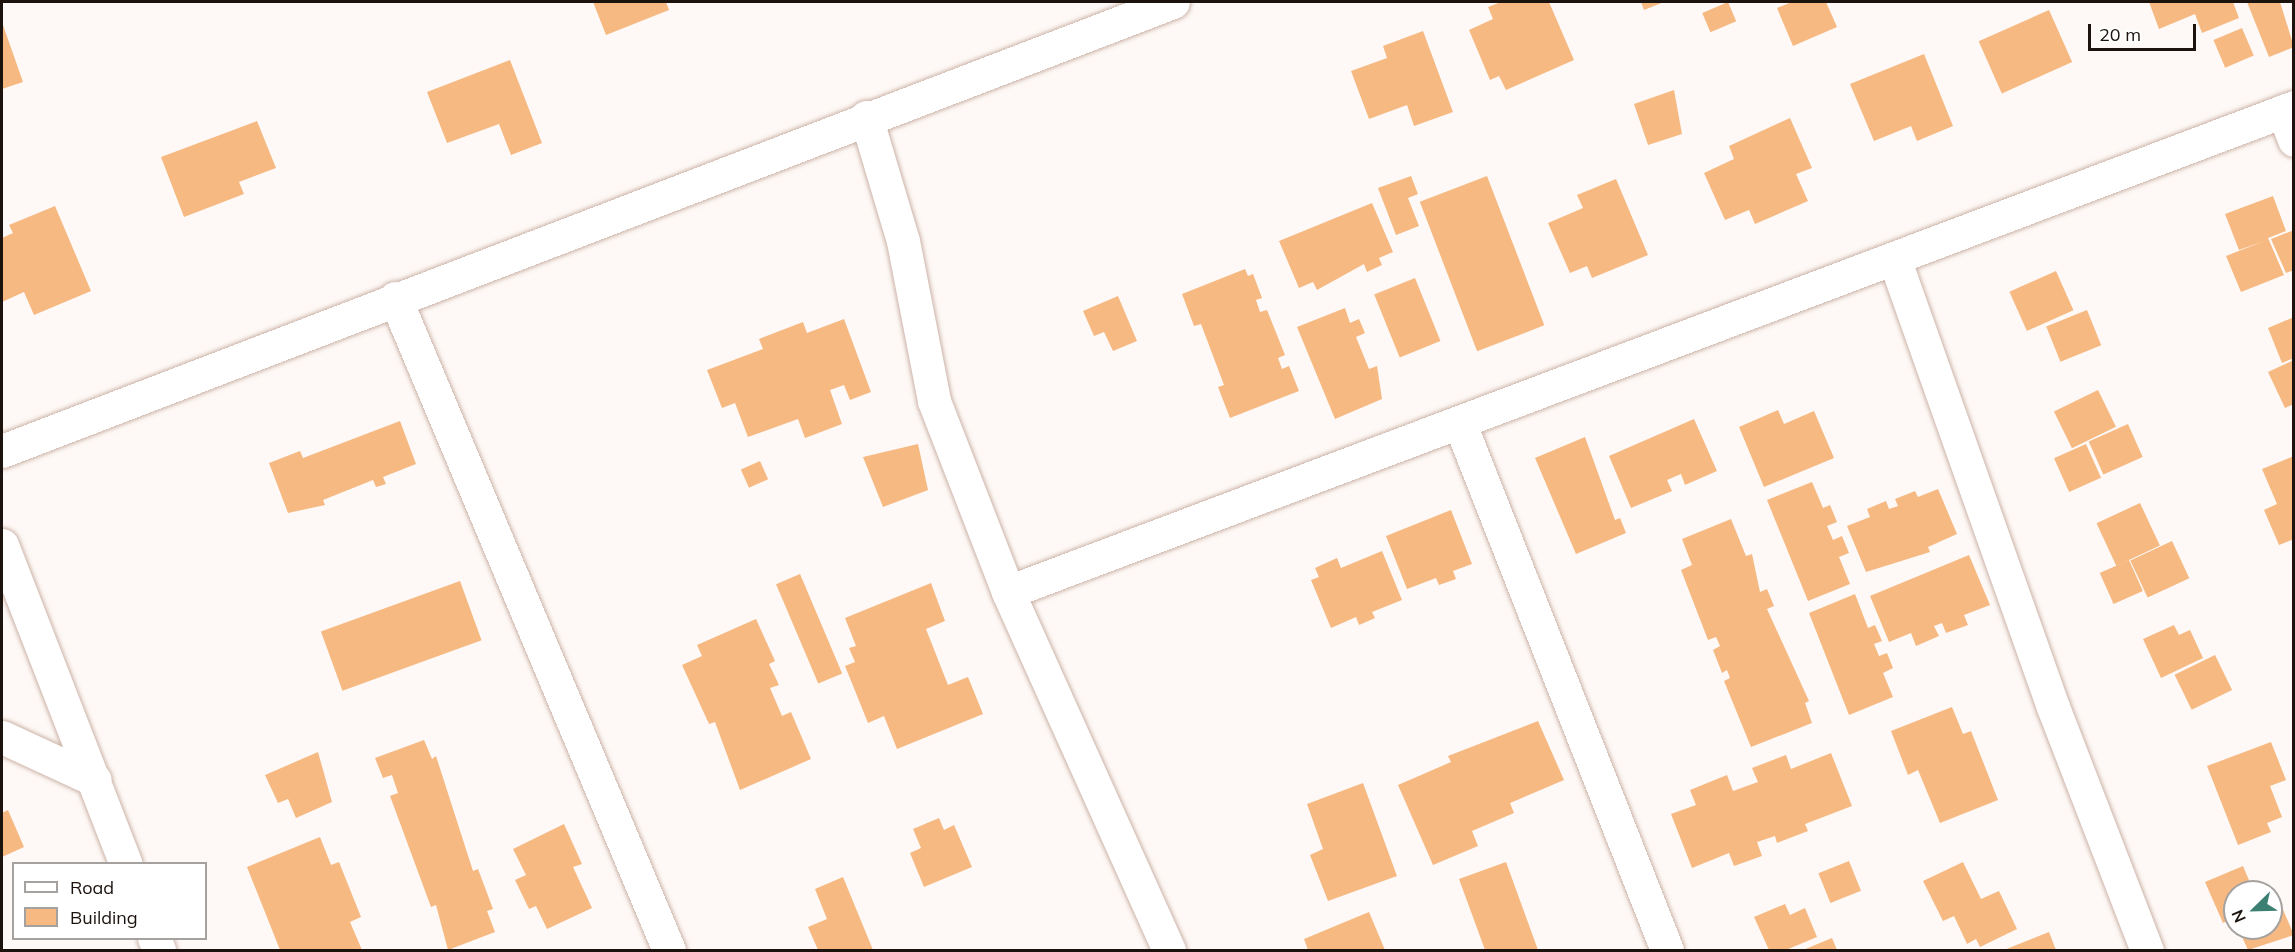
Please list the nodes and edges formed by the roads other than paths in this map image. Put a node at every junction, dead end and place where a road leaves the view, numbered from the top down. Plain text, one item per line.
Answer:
1 (1173, 2) edge
2 (866, 117) junction
3 (2290, 119) edge
4 (1894, 258) junction
5 (395, 298) junction
6 (1460, 424) junction
7 (2, 451) edge
8 (2, 545) edge
9 (1008, 592) junction
10 (2, 737) edge
11 (95, 780) junction
12 (125, 862) edge
13 (669, 951) edge
14 (1169, 951) edge
15 (1667, 951) edge
16 (2147, 951) edge

1 - 2 street
2 - 5 street
2 - 9 street
3 - 4 street
4 - 6 street
4 - 16 street
5 - 7 street
5 - 13 street
6 - 9 street
6 - 15 street
8 - 11 street
9 - 14 street
10 - 11 street
11 - 12 street

